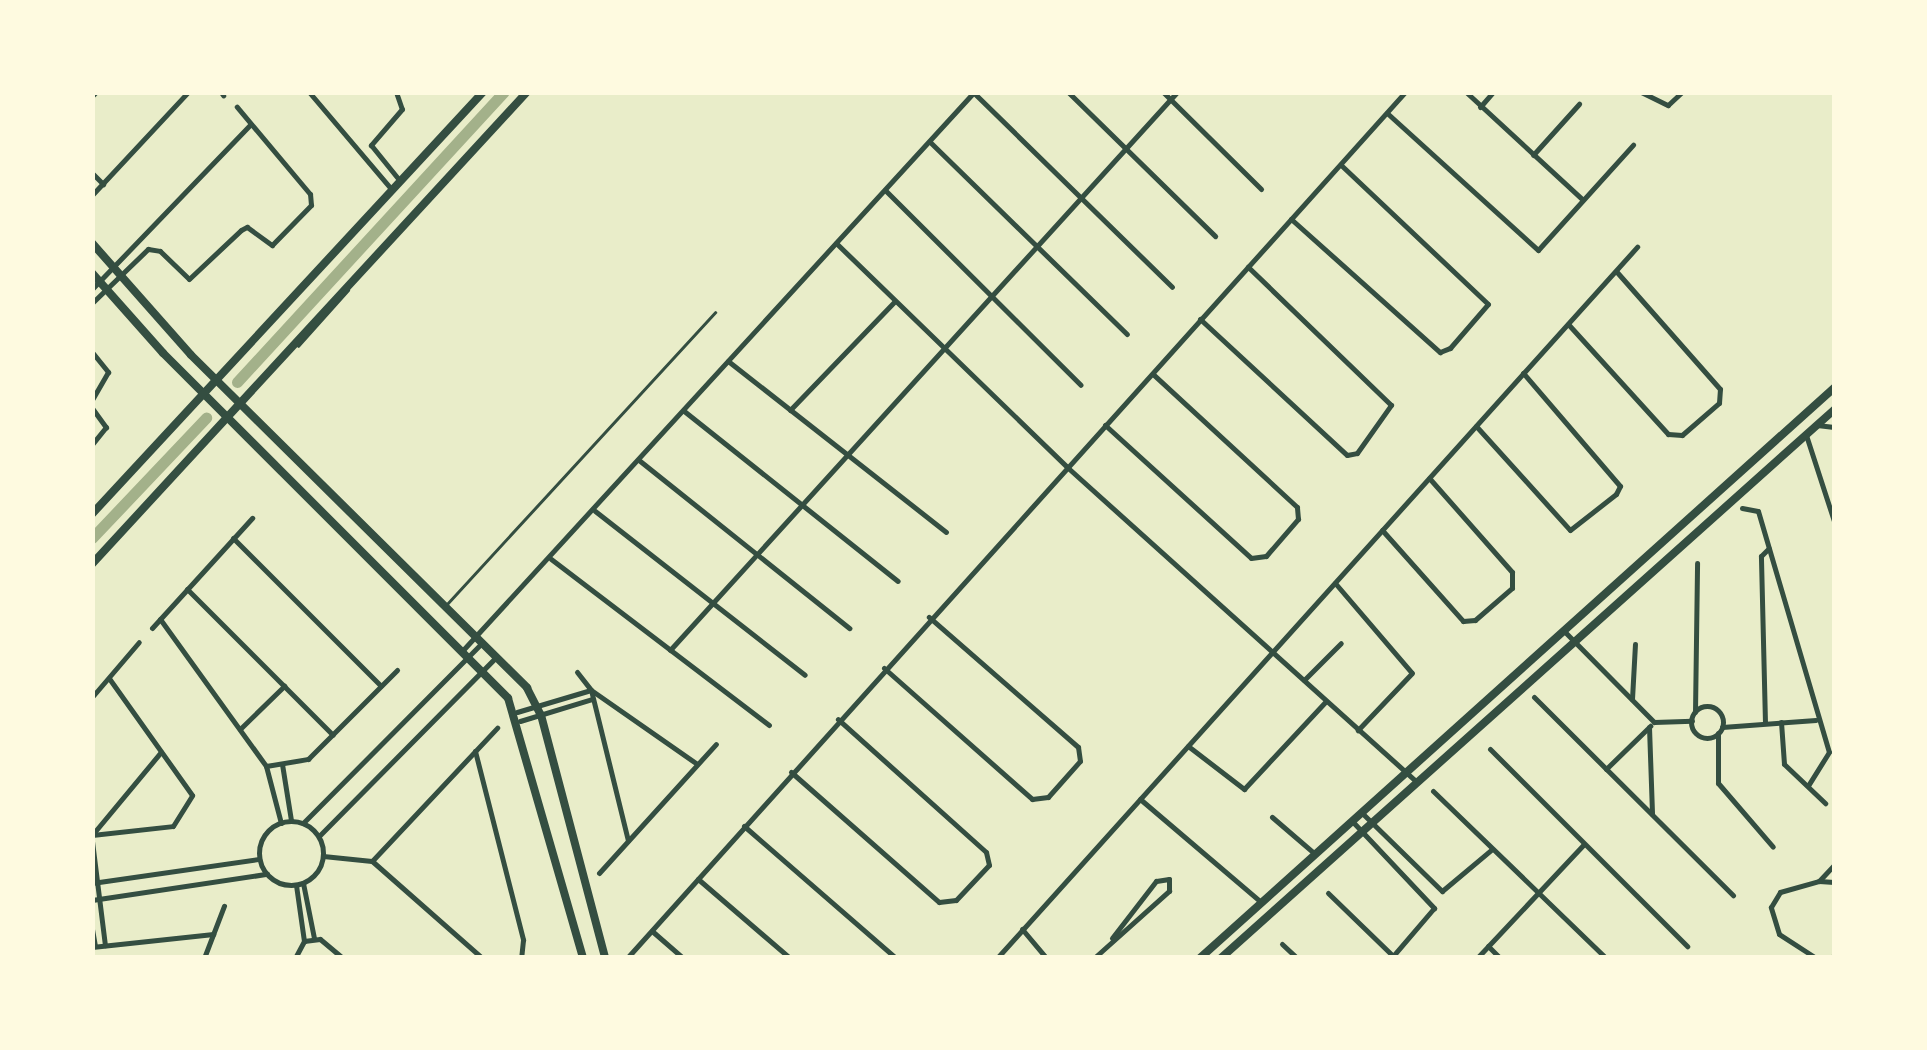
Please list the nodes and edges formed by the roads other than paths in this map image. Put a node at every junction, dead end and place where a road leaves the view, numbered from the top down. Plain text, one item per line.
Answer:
1 (188, 92) edge
2 (309, 92) edge
3 (396, 92) edge
4 (527, 92) edge
5 (1068, 92) edge
6 (1163, 92) edge
7 (1177, 92) edge
8 (1405, 92) edge
9 (1466, 92) edge
10 (1493, 92) edge
11 (1641, 92) edge
12 (1682, 92) edge
13 (974, 93) edge
14 (480, 94) edge
15 (1171, 100) junction
16 (1579, 104) dead end
17 (1480, 106) junction
18 (237, 108) dead end
19 (1387, 113) junction
20 (251, 124) junction
21 (930, 142) junction
22 (1633, 144) dead end
23 (1126, 150) junction
24 (1533, 154) junction
25 (1340, 165) junction
26 (94, 176) edge
27 (400, 181) junction
28 (102, 184) junction
29 (1261, 189) dead end
30 (392, 190) junction
31 (886, 190) junction
32 (92, 195) edge
33 (1082, 198) junction
34 (1582, 200) junction
35 (1291, 219) junction
36 (1215, 236) dead end
37 (92, 243) edge
38 (836, 244) junction
39 (1637, 247) dead end
40 (1036, 248) junction
41 (1248, 267) junction
42 (1616, 271) junction
43 (116, 272) junction
44 (92, 273) edge
45 (103, 285) junction
46 (1172, 288) dead end
47 (92, 289) edge
48 (992, 295) junction
49 (894, 302) junction
50 (92, 303) edge
51 (715, 312) dead end
52 (1200, 320) junction
53 (1568, 324) junction
54 (1127, 334) dead end
55 (942, 349) junction
56 (92, 352) edge
57 (728, 361) junction
58 (1152, 373) junction
59 (1524, 373) junction
60 (215, 378) junction
61 (1081, 384) dead end
62 (1834, 388) edge
63 (203, 392) junction
64 (92, 400) edge
65 (240, 402) junction
66 (92, 408) edge
67 (790, 410) junction
68 (1834, 410) edge
69 (684, 411) junction
70 (227, 416) junction
71 (1105, 425) junction
72 (1817, 425) junction
73 (1476, 426) junction
74 (1834, 426) edge
75 (1806, 435) junction
76 (92, 444) edge
77 (846, 456) junction
78 (640, 461) junction
79 (1067, 467) junction
80 (1429, 478) junction
81 (1832, 501) edge
82 (802, 505) junction
83 (1742, 508) dead end
84 (595, 511) junction
85 (92, 514) edge
86 (252, 518) dead end
87 (1834, 521) edge
88 (1382, 530) junction
89 (946, 532) dead end
90 (233, 538) junction
91 (1770, 548) junction
92 (756, 554) junction
93 (551, 559) junction
94 (92, 564) edge
95 (1697, 564) dead end
96 (898, 580) dead end
97 (1335, 583) junction
98 (188, 590) junction
99 (714, 600) junction
100 (446, 606) junction
101 (930, 618) junction
102 (160, 619) junction
103 (431, 619) junction
104 (152, 628) dead end
105 (849, 628) dead end
106 (1564, 631) junction
107 (480, 639) junction
108 (139, 642) dead end
109 (1575, 642) junction
110 (1341, 644) dead end
111 (1635, 644) dead end
112 (670, 650) junction
113 (466, 653) junction
114 (1272, 653) junction
115 (497, 656) junction
116 (884, 668) junction
117 (397, 670) dead end
118 (483, 670) junction
119 (578, 672) dead end
120 (805, 675) dead end
121 (110, 678) junction
122 (1303, 680) junction
123 (284, 686) junction
124 (381, 686) junction
125 (592, 690) junction
126 (92, 697) edge
127 (1534, 697) dead end
128 (592, 698) junction
129 (1632, 699) junction
130 (1326, 701) junction
131 (540, 710) junction
132 (1695, 712) junction
133 (518, 717) junction
134 (838, 720) junction
135 (1816, 720) junction
136 (1692, 721) junction
137 (1781, 722) junction
138 (1766, 723) junction
139 (1652, 724) junction
140 (768, 725) dead end
141 (240, 728) junction
142 (497, 728) dead end
143 (1358, 730) junction
144 (1720, 730) junction
145 (333, 735) junction
146 (716, 744) dead end
147 (1188, 746) junction
148 (1490, 749) dead end
149 (161, 751) junction
150 (475, 751) junction
151 (282, 764) junction
152 (697, 764) junction
153 (266, 766) junction
154 (1606, 769) junction
155 (790, 772) junction
156 (1406, 773) junction
157 (1419, 783) junction
158 (1808, 785) junction
159 (1433, 791) dead end
160 (1140, 799) junction
161 (1824, 803) dead end
162 (1362, 812) junction
163 (1652, 815) junction
164 (1272, 817) dead end
165 (292, 821) junction
166 (1352, 821) junction
167 (280, 823) junction
168 (302, 823) junction
169 (1373, 824) junction
170 (744, 826) junction
171 (1364, 832) junction
172 (319, 836) junction
173 (92, 837) edge
174 (628, 841) junction
175 (1584, 845) junction
176 (1774, 847) dead end
177 (1491, 850) junction
178 (1316, 854) junction
179 (324, 856) junction
180 (260, 859) junction
181 (372, 861) junction
182 (1834, 864) edge
183 (598, 873) dead end
184 (267, 874) junction
185 (698, 879) junction
186 (1819, 881) junction
187 (1834, 882) edge
188 (95, 883) edge
189 (300, 884) junction
190 (1328, 893) dead end
191 (1538, 893) junction
192 (1733, 895) dead end
193 (96, 899) edge
194 (1261, 902) junction
195 (224, 906) dead end
196 (92, 929) edge
197 (1022, 929) junction
198 (652, 931) junction
199 (213, 934) junction
200 (314, 938) junction
201 (1112, 938) junction
202 (304, 941) junction
203 (1282, 944) dead end
204 (106, 945) junction
205 (1488, 946) junction
206 (1687, 946) dead end
207 (94, 947) edge
208 (1394, 957) edge
209 (204, 958) edge
210 (295, 958) edge
211 (343, 958) edge
212 (482, 958) edge
213 (521, 958) edge
214 (583, 958) edge
215 (605, 958) edge
216 (626, 958) edge
217 (683, 958) edge
218 (790, 958) edge
219 (896, 958) edge
220 (997, 958) edge
221 (1046, 958) edge
222 (1094, 958) edge
223 (1200, 958) edge
224 (1221, 958) edge
225 (1297, 958) edge
226 (1477, 958) edge
227 (1500, 958) edge
228 (1606, 958) edge
229 (1816, 958) edge

1 - 28 street
2 - 30 street
3 - 27 street
4 - 65 street
5 - 23 street
6 - 15 street
7 - 15 street
8 - 19 street
9 - 17 street
10 - 17 street
11 - 12 street
13 - 21 street
13 - 33 street
14 - 27 street
15 - 23 street
15 - 29 street
16 - 24 street
17 - 24 street
18 - 20 street
19 - 25 street
19 - 34 street
20 - 43 street
20 - 43 street
21 - 31 street
21 - 40 street
22 - 34 street
23 - 33 street
23 - 36 street
24 - 34 street
25 - 35 street
25 - 35 street
26 - 28 street
27 - 30 street
28 - 32 street
30 - 60 street
31 - 38 street
31 - 48 street
33 - 40 street
33 - 46 street
35 - 41 street
37 - 43 street
38 - 49 street
38 - 57 street
39 - 42 street
40 - 48 street
40 - 54 street
41 - 52 street
41 - 52 street
42 - 53 street
42 - 53 street
43 - 45 street
43 - 60 street
44 - 45 street
45 - 47 street
45 - 50 street
45 - 63 street
48 - 55 street
48 - 61 street
49 - 55 street
49 - 67 street
51 - 100 lane
52 - 58 street
53 - 59 street
55 - 77 street
55 - 79 street
56 - 64 street
57 - 67 street
57 - 69 street
58 - 71 street
58 - 71 street
59 - 73 street
59 - 73 street
60 - 63 street
60 - 65 street
62 - 106 street
63 - 70 street
63 - 85 street
65 - 70 street
65 - 100 street
66 - 76 street
67 - 77 street
68 - 72 street
69 - 78 street
69 - 82 street
70 - 94 street
70 - 103 street
71 - 79 street
72 - 74 street
72 - 75 street
73 - 80 street
75 - 81 street
75 - 109 street
77 - 82 street
77 - 89 street
78 - 84 street
78 - 92 street
79 - 101 street
79 - 114 street
80 - 88 street
80 - 88 street
81 - 87 street
82 - 92 street
82 - 96 street
83 - 91 street
84 - 93 street
84 - 99 street
86 - 90 street
88 - 97 street
90 - 98 street
90 - 124 street
91 - 135 street
91 - 138 street
92 - 99 street
92 - 105 street
93 - 107 street
93 - 112 street
95 - 132 street
97 - 114 street
97 - 143 street
98 - 102 street
98 - 123 street
99 - 112 street
99 - 120 street
100 - 103 lane
100 - 107 street
101 - 116 street
101 - 116 street
102 - 104 street
102 - 141 street
103 - 113 street
106 - 109 street
106 - 156 street
107 - 113 street
107 - 115 street
108 - 121 street
109 - 129 street
109 - 157 street
110 - 122 street
111 - 129 street
112 - 140 street
113 - 118 street
113 - 168 street
114 - 122 street
114 - 147 street
115 - 118 street
115 - 131 street
116 - 134 street
117 - 124 street
118 - 133 street
118 - 172 street
119 - 125 street
121 - 126 street
121 - 149 street
122 - 130 street
123 - 141 street
123 - 145 street
124 - 145 street
125 - 128 street
125 - 131 street
125 - 152 street
127 - 154 street
128 - 131 street
128 - 174 street
129 - 139 street
130 - 143 street
130 - 147 street
131 - 133 street
131 - 215 street
132 - 136 street
132 - 144 street
133 - 214 street
134 - 155 street
134 - 155 street
135 - 137 street
135 - 158 street
136 - 139 street
136 - 144 street
137 - 138 street
137 - 158 street
138 - 144 street
139 - 154 street
139 - 163 street
141 - 153 street
142 - 150 street
143 - 156 street
144 - 176 street
145 - 151 street
146 - 152 street
147 - 160 street
148 - 175 street
149 - 173 street
149 - 173 street
150 - 181 street
150 - 213 street
151 - 153 street
151 - 165 street
152 - 174 street
153 - 167 street
154 - 163 street
155 - 170 street
156 - 157 street
156 - 162 street
157 - 169 street
158 - 161 street
159 - 177 street
160 - 194 street
160 - 197 street
162 - 166 street
162 - 169 street
163 - 192 street
164 - 178 street
165 - 167 street
165 - 168 street
166 - 171 street
166 - 178 street
167 - 180 street
168 - 172 street
169 - 171 street
169 - 177 street
170 - 185 street
170 - 219 street
171 - 208 street
171 - 224 street
172 - 179 street
173 - 188 street
174 - 183 street
175 - 191 street
175 - 206 street
177 - 191 street
178 - 194 street
179 - 181 street
179 - 189 street
180 - 184 street
180 - 188 street
181 - 212 street
182 - 186 street
184 - 189 street
184 - 193 street
185 - 198 street
185 - 218 street
186 - 187 street
186 - 229 street
188 - 193 street
189 - 200 street
189 - 202 street
190 - 208 street
191 - 205 street
191 - 228 street
193 - 204 street
194 - 223 street
195 - 199 street
196 - 207 street
197 - 220 street
197 - 221 street
198 - 216 street
198 - 217 street
199 - 204 street
199 - 209 street
200 - 202 street
200 - 211 street
201 - 201 street
201 - 222 street
202 - 210 street
203 - 225 street
204 - 207 street
205 - 226 street
205 - 227 street

